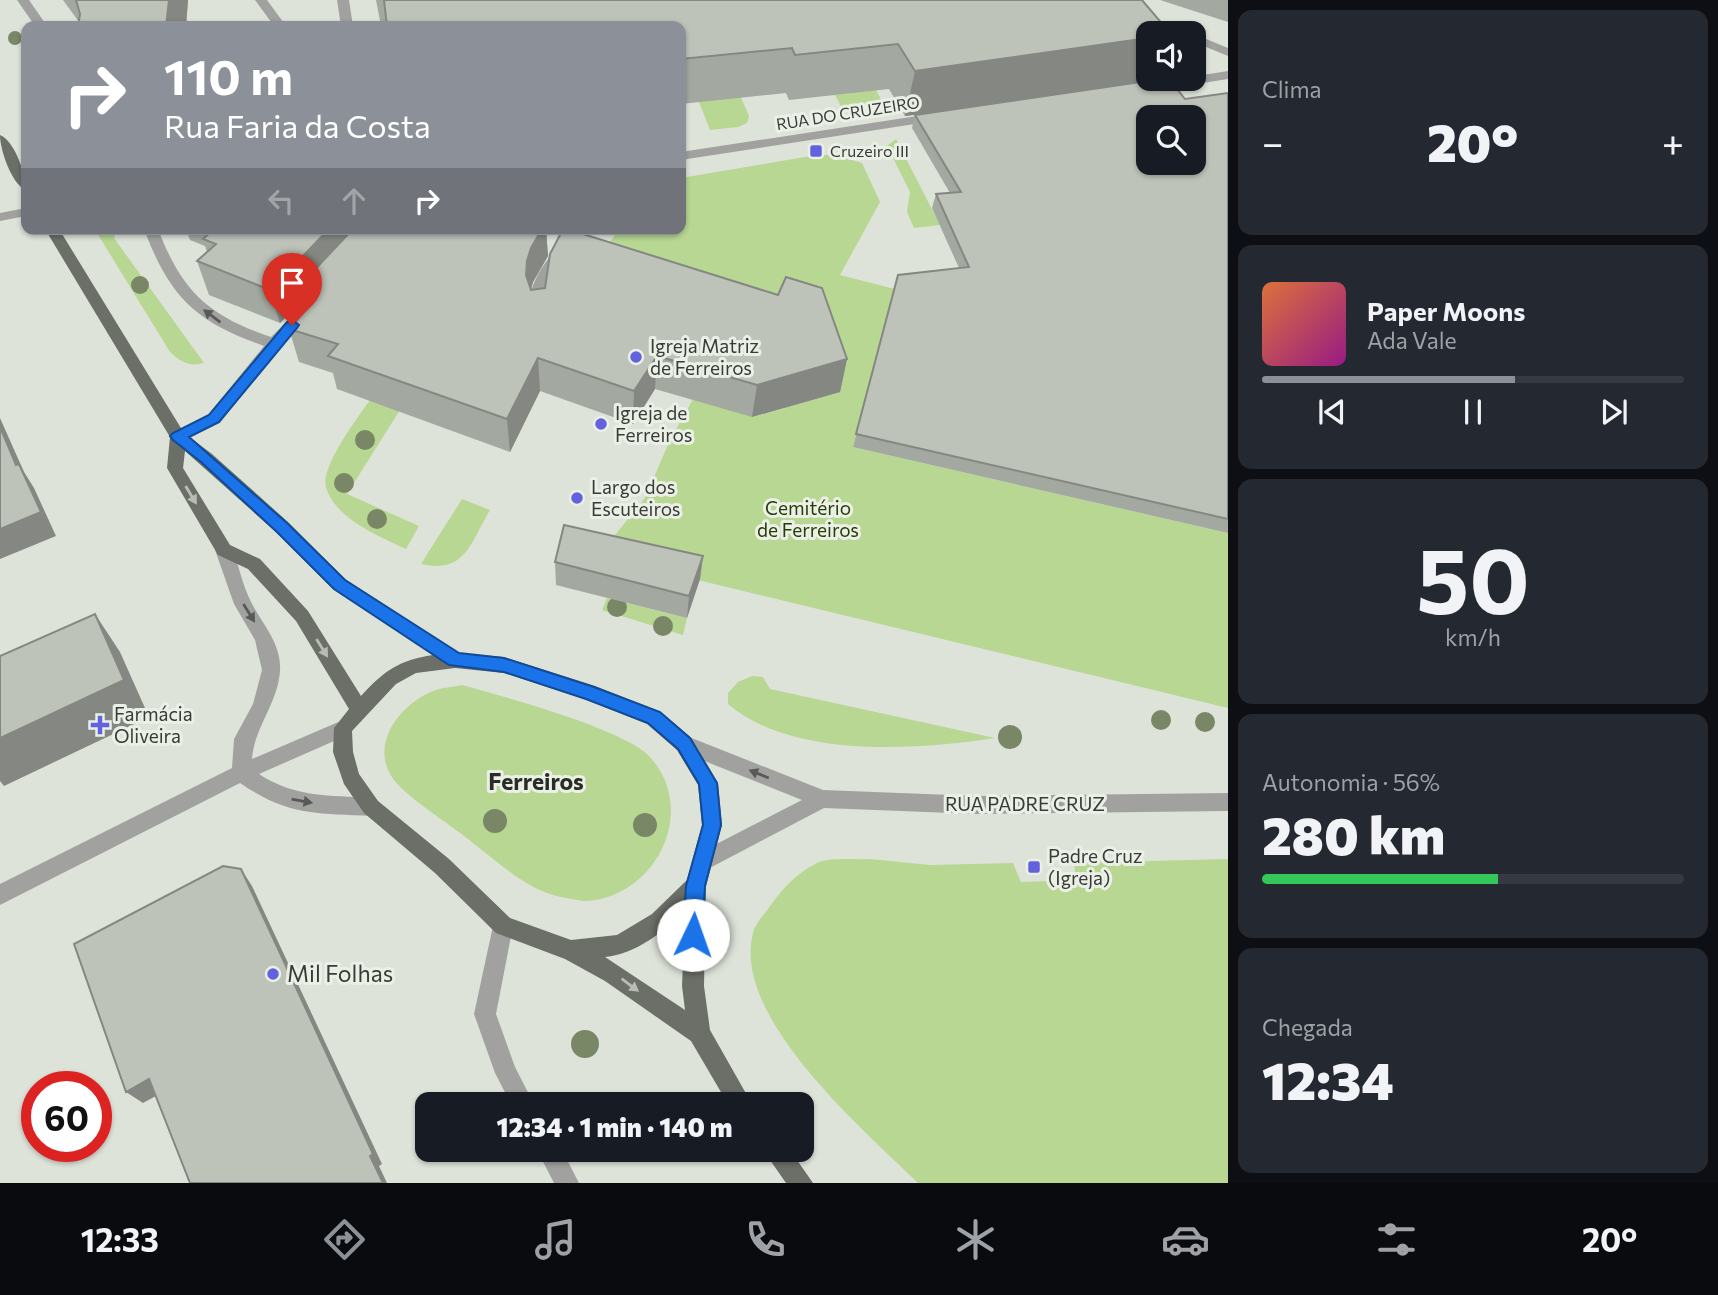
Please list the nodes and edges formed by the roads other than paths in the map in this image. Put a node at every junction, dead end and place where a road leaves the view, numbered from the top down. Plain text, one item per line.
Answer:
1 (23, 0) edge
2 (261, 0) edge
3 (344, 0) edge
4 (1134, 16) edge
5 (38, 21) edge
6 (276, 21) edge
7 (346, 21) edge
8 (1148, 21) edge
9 (1206, 43) edge
10 (1228, 52) edge
11 (1228, 75) edge
12 (1206, 78) edge
13 (948, 115) edge
14 (0, 139) edge
15 (686, 155) edge
16 (21, 177) edge
17 (21, 213) edge
18 (0, 218) edge
19 (56, 235) edge
20 (153, 235) edge
21 (576, 235) edge
22 (319, 296) edge
23 (540, 317) edge
24 (274, 344) junction
25 (178, 436) junction
26 (224, 550) junction
27 (455, 660) junction
28 (359, 709) junction
29 (343, 728) junction
30 (684, 744) junction
31 (242, 773) junction
32 (823, 799) junction
33 (1228, 802) edge
34 (371, 807) junction
35 (704, 861) junction
36 (696, 886) junction
37 (0, 895) edge
38 (503, 926) junction
39 (571, 951) junction
40 (699, 1033) junction
41 (516, 1092) edge
42 (734, 1092) edge
43 (556, 1162) edge
44 (784, 1162) edge
45 (567, 1183) edge
46 (801, 1183) edge

1 - 5 street
2 - 6 street
3 - 7 street
4 - 8 street
9 - 10 street
11 - 12 street
13 - 15 street, RUA DO CRUZEIRO
14 - 16 main road
17 - 18 street
19 - 25 main road
24 -> 20 street
21 - 23 street
22 - 24 street
24 - 25 street
25 -> 26 main road
25 - 27 main road
26 -> 28 main road
26 -> 31 street
27 - 28 main road
27 - 30 main road
28 - 29 main road
29 - 31 street
29 - 34 main road
32 -> 30 street, RUA PADRE CRUZ
30 - 35 main road
31 -> 34 street
31 - 37 street
32 - 33 street, RUA PADRE CRUZ
32 - 35 street, RUA PADRE CRUZ
34 - 38 main road
35 - 36 main road
36 - 39 main road
36 - 40 main road
38 - 39 main road
38 - 41 street
39 -> 40 main road
40 - 42 main road
43 - 45 street
44 - 46 main road

